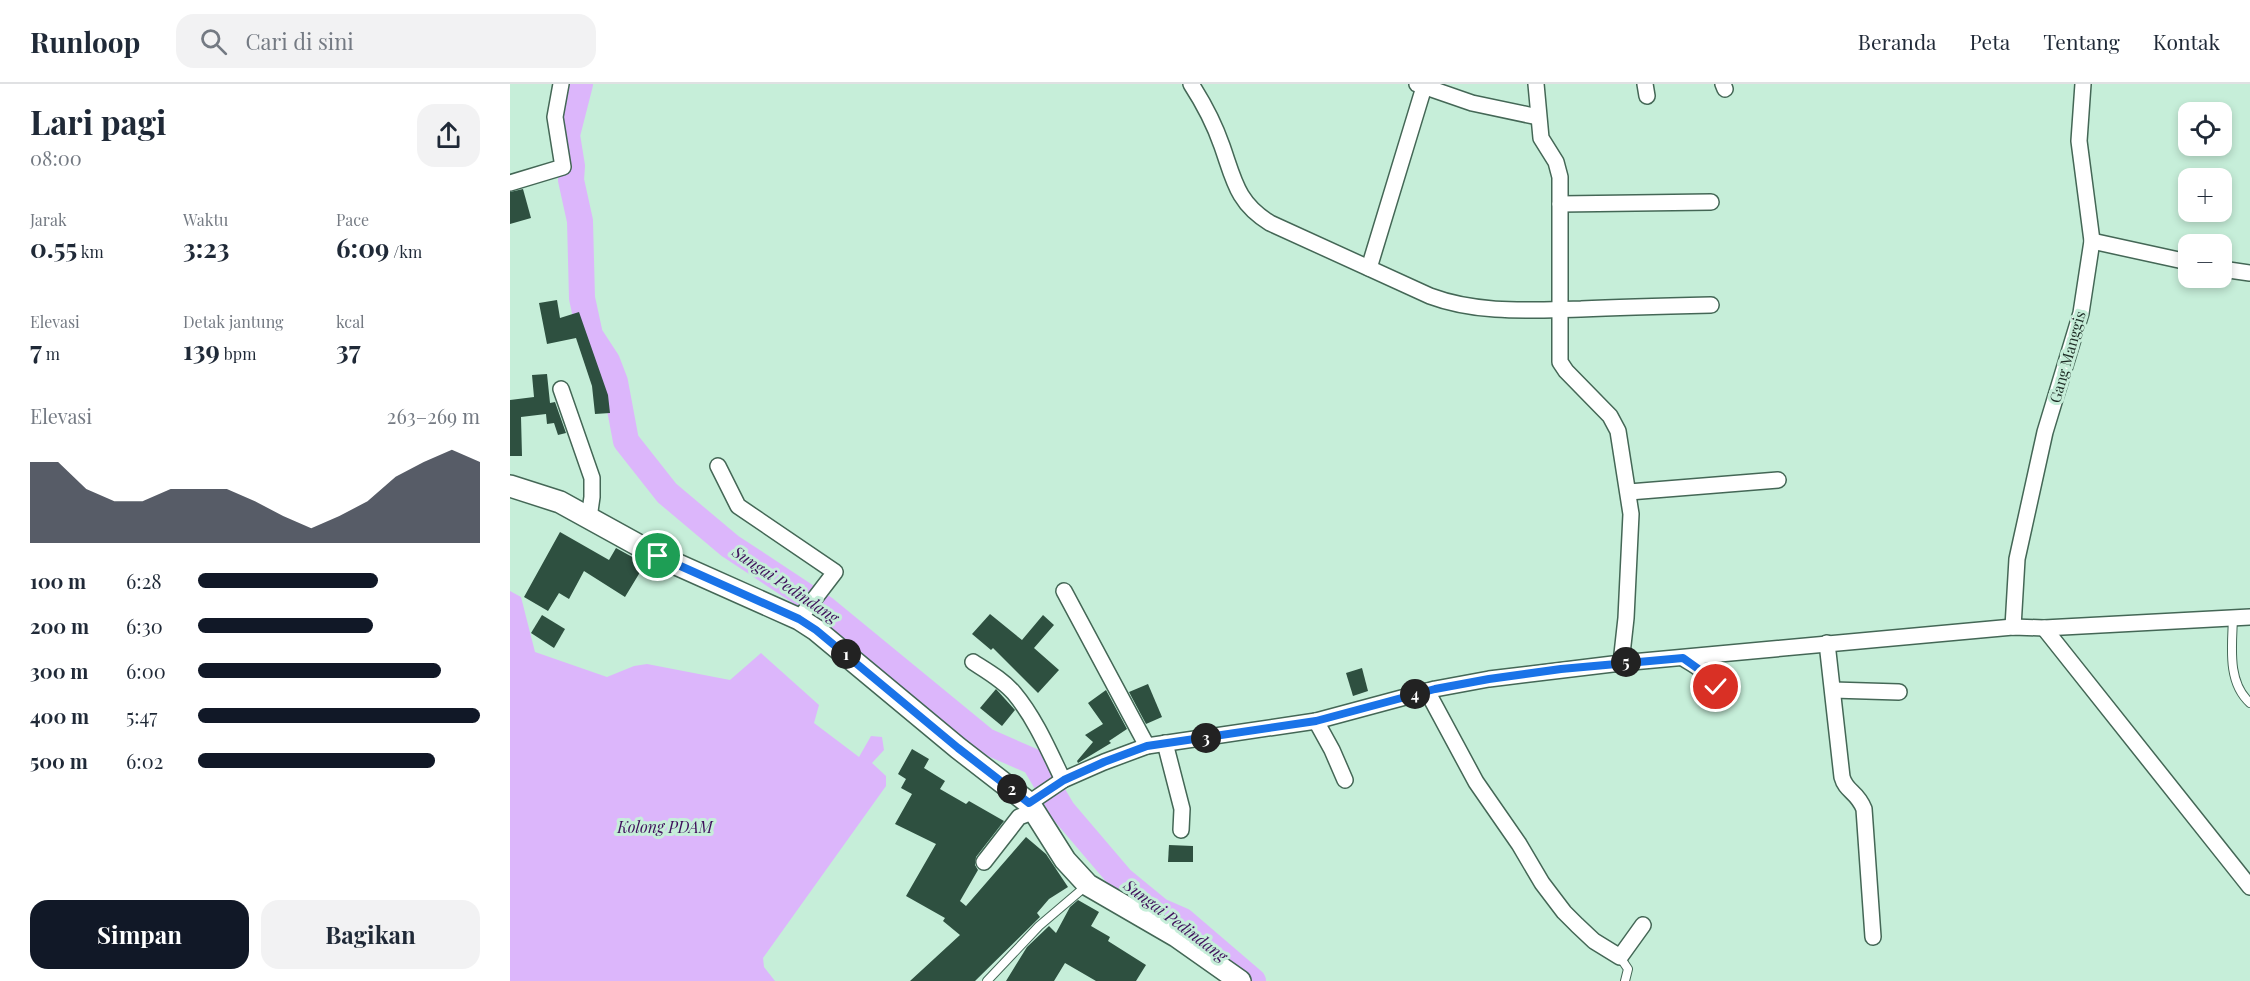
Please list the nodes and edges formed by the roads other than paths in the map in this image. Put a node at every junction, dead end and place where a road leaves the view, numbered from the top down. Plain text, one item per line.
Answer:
1 (561, 84) edge
2 (1191, 84) edge
3 (1536, 84) edge
4 (2083, 84) edge
5 (1420, 85) edge
6 (1538, 117) junction
7 (510, 183) edge
8 (1711, 202) dead end
9 (1560, 204) junction
10 (2092, 241) junction
11 (2178, 260) edge
12 (1370, 268) junction
13 (2232, 270) edge
14 (2250, 273) edge
15 (1711, 305) dead end
16 (1560, 309) junction
17 (561, 389) dead end
18 (718, 466) dead end
19 (1778, 480) dead end
20 (510, 486) edge
21 (1629, 492) junction
22 (590, 518) junction
23 (1064, 591) dead end
24 (803, 614) junction
25 (2250, 617) edge
26 (2233, 618) junction
27 (2013, 627) junction
28 (2044, 628) junction
29 (1827, 643) junction
30 (1683, 658) junction
31 (973, 662) dead end
32 (1621, 663) junction
33 (1833, 690) junction
34 (1427, 691) junction
35 (1899, 692) dead end
36 (1714, 701) dead end
37 (2250, 703) edge
38 (1316, 721) junction
39 (1166, 743) junction
40 (1147, 746) junction
41 (1345, 780) dead end
42 (1061, 781) junction
43 (1037, 802) junction
44 (1181, 830) dead end
45 (984, 862) dead end
46 (1088, 885) junction
47 (2250, 887) edge
48 (1643, 925) dead end
49 (1873, 937) dead end
50 (1620, 957) junction
51 (987, 981) edge
52 (1240, 981) edge
53 (1625, 981) edge

1 - 7 street
2 - 12 street
3 - 6 street
4 - 10 street, Gang Manggis
5 - 6 street
5 - 12 street
6 - 9 street
8 - 9 street
9 - 16 street
10 - 11 street
10 - 27 street, Gang Manggis
12 - 16 street
13 - 14 street
15 - 16 street
16 - 21 street
17 - 22 street
18 - 24 street
19 - 21 street
20 - 22 street
21 - 32 street
22 - 24 street
23 - 40 street
24 - 43 street
25 - 26 street
26 - 28 street
26 - 37 lane
27 - 28 street
27 - 29 street
28 - 47 street
29 - 30 street
29 - 33 street
30 - 32 street
30 - 36 street
31 - 42 street
32 - 34 street
33 - 35 street
33 - 49 street
34 - 38 street
34 - 50 street
38 - 39 street
38 - 41 street
39 - 40 street
39 - 44 street
40 - 42 street
42 - 43 street
43 - 45 street
43 - 46 street
46 - 51 lane
46 - 52 street
48 - 50 street
50 - 53 lane

